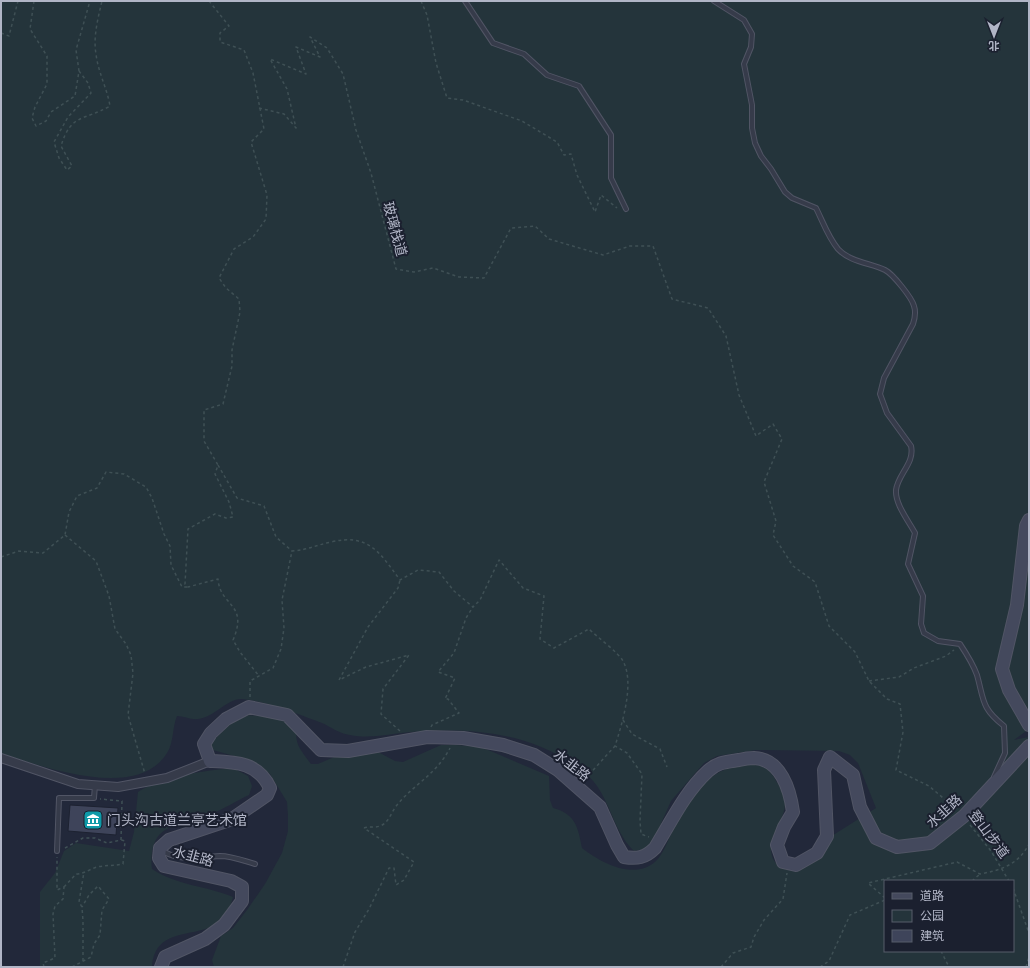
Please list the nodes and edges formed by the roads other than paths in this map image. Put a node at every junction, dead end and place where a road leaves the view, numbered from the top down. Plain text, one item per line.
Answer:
1 (465, 1) edge
2 (714, 1) edge
3 (626, 209) dead end
4 (1029, 520) edge
5 (1029, 725) edge
6 (1029, 746) edge
7 (1, 758) edge
8 (210, 761) junction
9 (95, 785) junction
10 (988, 790) junction
11 (160, 848) junction
12 (57, 851) road end
13 (254, 864) dead end
14 (160, 967) edge

1 - 3 lane
2 - 10 lane
4 - 5 street
6 - 10 street, 水韭路
7 - 9 street
8 - 9 street
8 - 10 street, 水韭路
8 - 11 street, 水韭路
9 - 12 lane
11 - 13 lane
11 - 14 street, 水韭路

